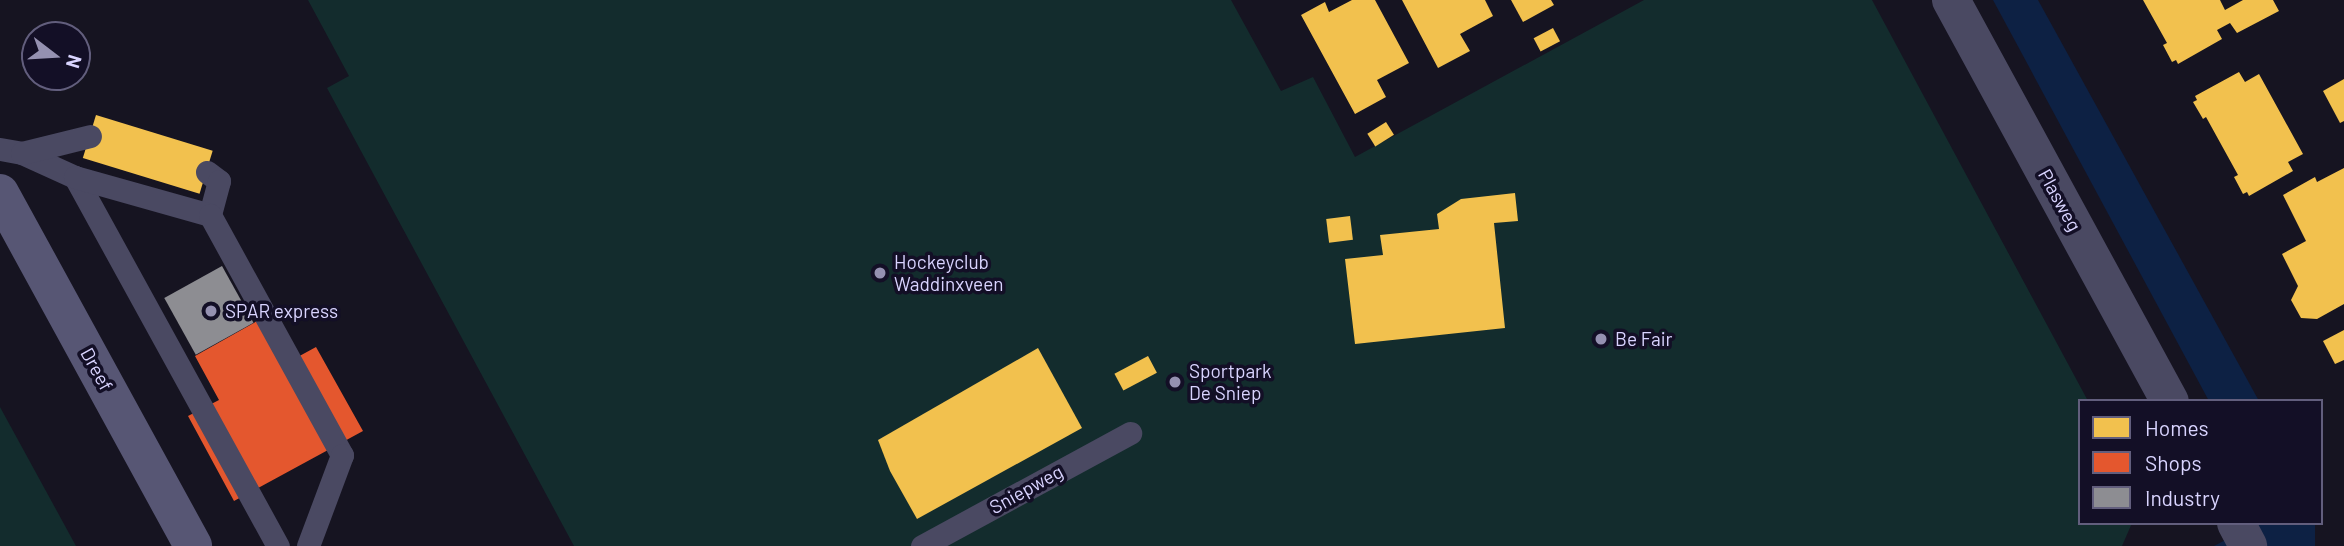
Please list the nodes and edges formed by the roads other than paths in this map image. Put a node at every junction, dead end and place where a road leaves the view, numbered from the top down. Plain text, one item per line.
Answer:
1 (1951, 0) edge
2 (90, 136) dead end
3 (11, 151) edge
4 (207, 172) dead end
5 (75, 177) junction
6 (0, 193) edge
7 (210, 215) junction
8 (2169, 399) edge
9 (1130, 433) dead end
10 (193, 546) edge
11 (278, 546) edge
12 (307, 546) edge
13 (922, 546) edge

1 - 8 street, Plasweg
2 - 3 lane
3 - 5 lane
4 - 7 lane
5 - 7 lane
5 - 11 lane
6 - 10 main road, Dreef
7 - 12 lane
9 - 13 lane, Sniepweg

